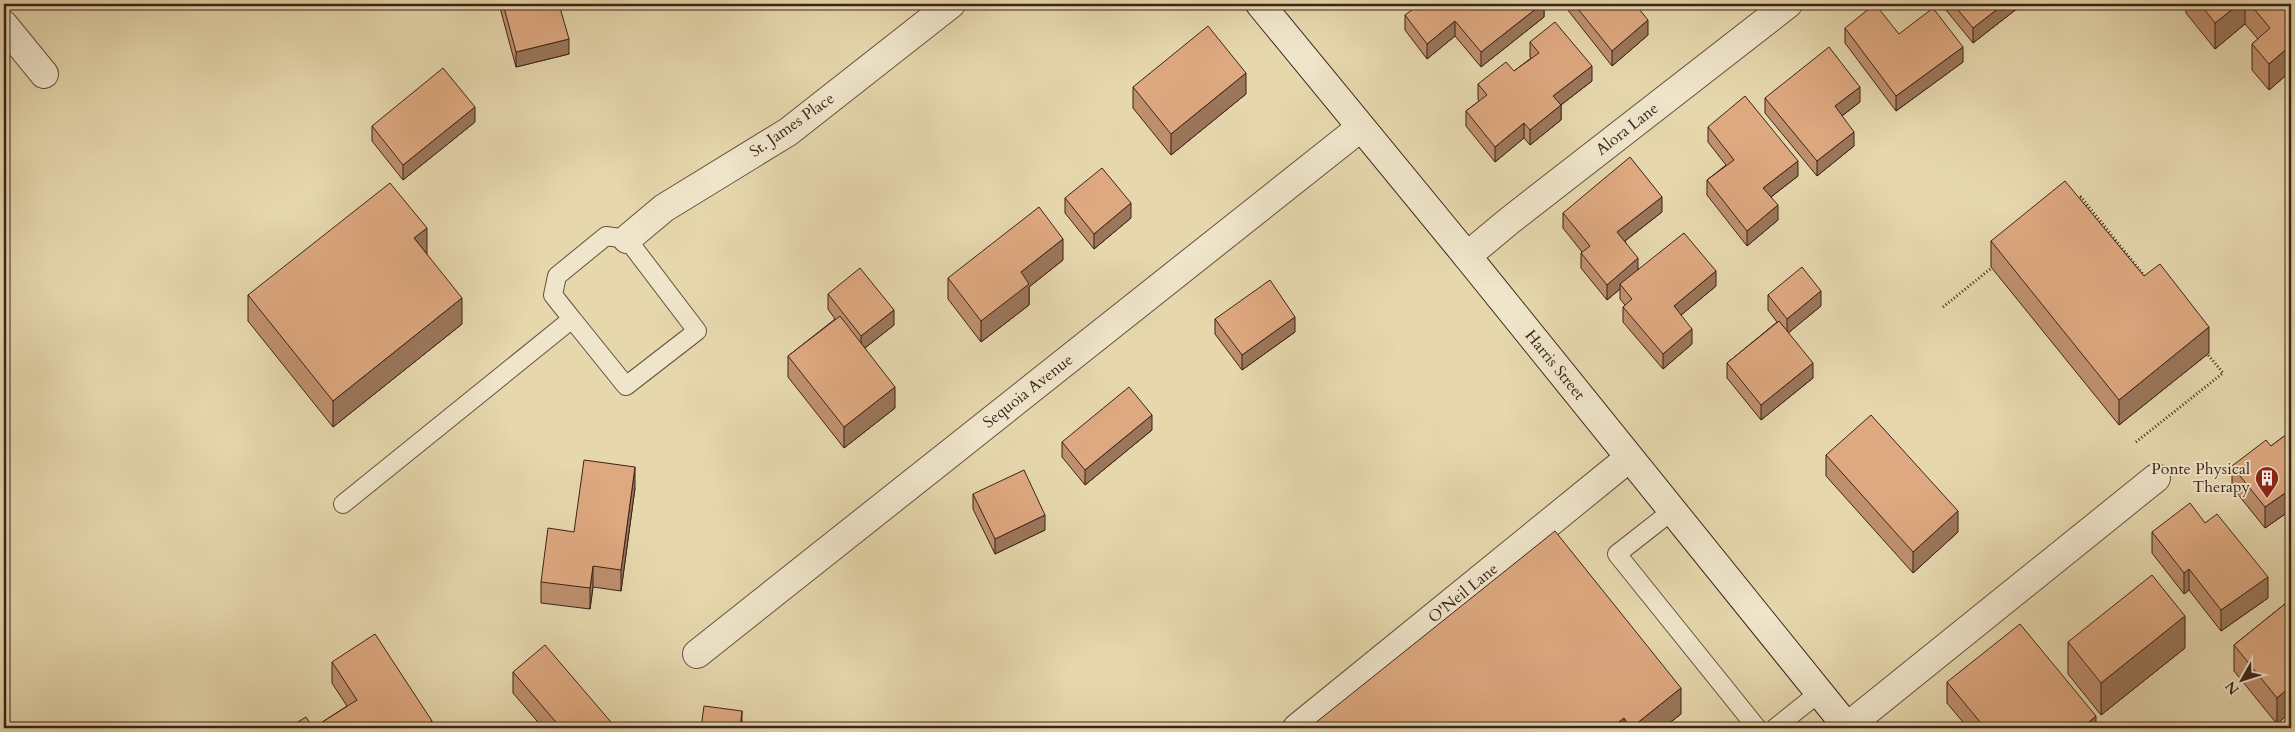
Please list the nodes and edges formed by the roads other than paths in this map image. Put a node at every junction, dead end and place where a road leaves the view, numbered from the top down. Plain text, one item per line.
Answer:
1 (951, 4) edge
2 (1260, 4) edge
3 (1788, 4) edge
4 (4, 25) edge
5 (44, 74) dead end
6 (1360, 128) junction
7 (627, 239) junction
8 (1467, 256) junction
9 (572, 319) junction
10 (1630, 458) junction
11 (2156, 478) dead end
12 (343, 504) dead end
13 (1672, 510) junction
14 (697, 654) dead end
15 (1820, 692) junction
16 (1848, 727) edge
17 (1297, 728) edge
18 (1757, 728) edge
19 (1775, 728) edge

1 - 7 street, St. James Place
2 - 6 street, Harris Street
3 - 8 street, Alora Lane
4 - 5 street
6 - 8 street, Harris Street
6 - 14 street, Sequoia Avenue
7 - 9 lane
7 - 9 lane
8 - 10 street, Harris Street
9 - 12 lane
10 - 13 street, Harris Street
10 - 17 street, O'Neil Lane
11 - 16 street
13 - 15 street, Harris Street
13 - 18 lane
15 - 16 street, Harris Street
15 - 19 lane

